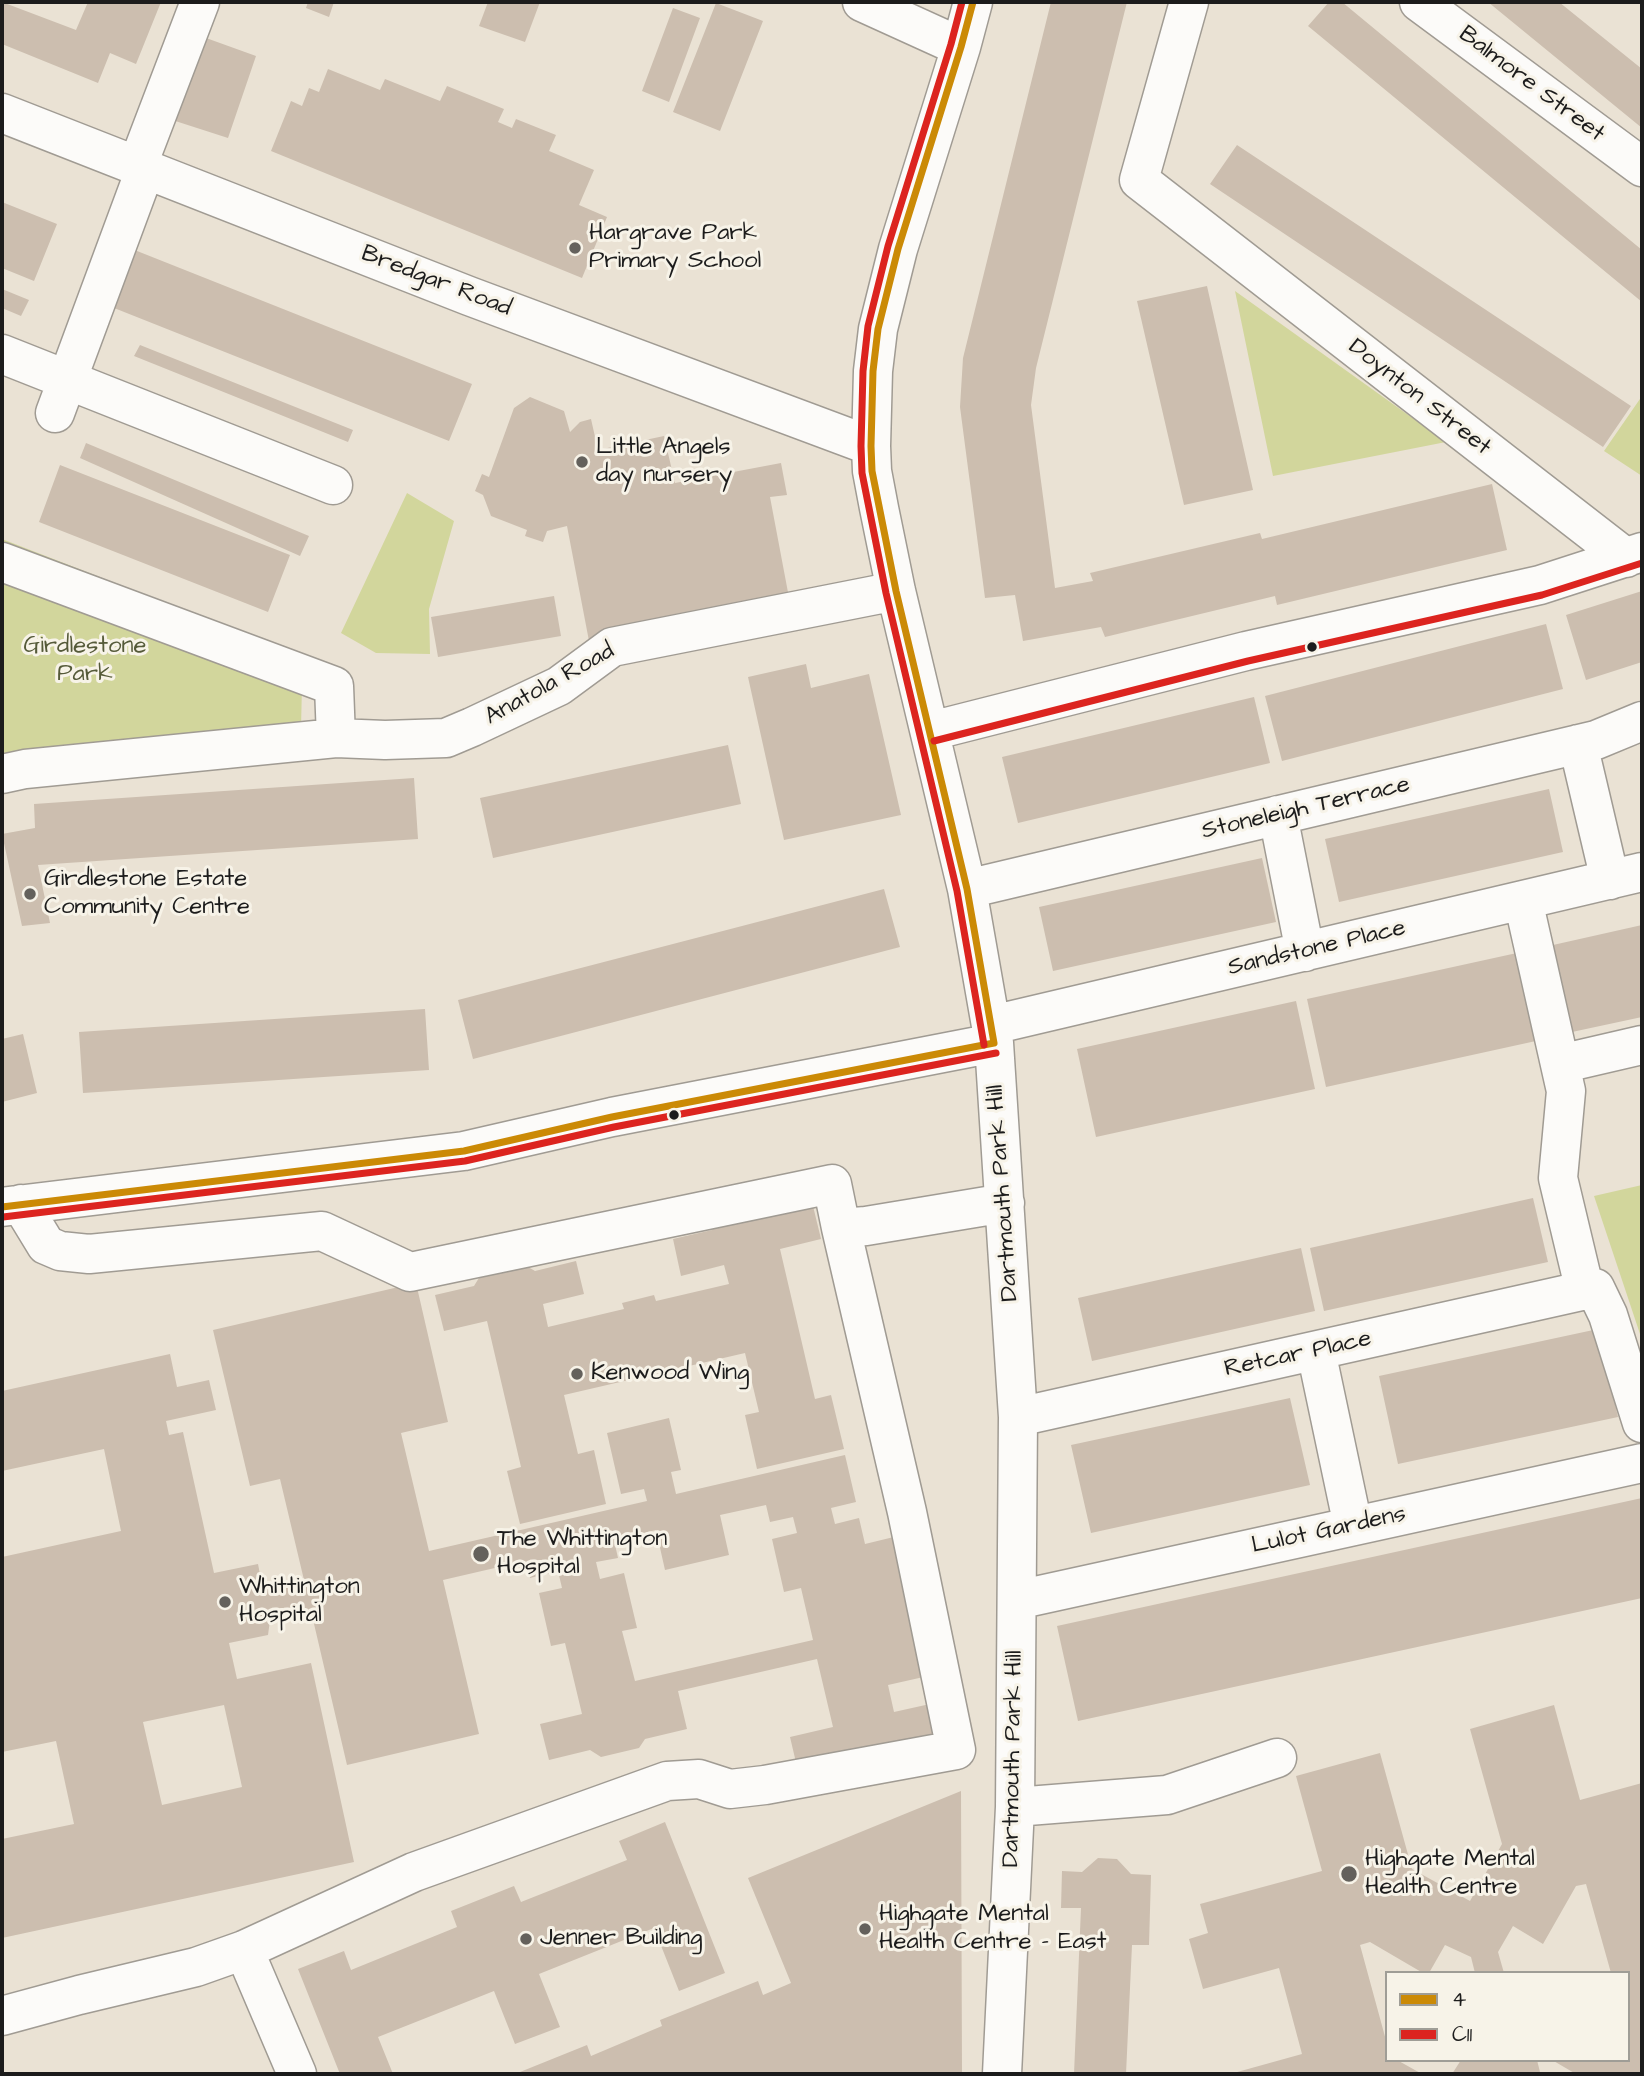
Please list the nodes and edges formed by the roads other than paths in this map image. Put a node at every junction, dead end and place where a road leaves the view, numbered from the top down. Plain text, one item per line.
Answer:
1 (200, 2) edge
2 (862, 2) edge
3 (973, 2) edge
4 (1189, 2) edge
5 (1419, 2) edge
6 (961, 47) junction
7 (2, 113) edge
8 (1642, 167) edge
9 (141, 169) junction
10 (2, 354) edge
11 (61, 397) junction
12 (871, 446) junction
13 (333, 485) dead end
14 (1634, 555) edge
15 (2, 562) edge
16 (896, 591) junction
17 (1642, 721) edge
18 (931, 731) junction
19 (337, 738) junction
20 (1578, 744) junction
21 (2, 774) edge
22 (1278, 815) junction
23 (1626, 876) edge
24 (967, 889) junction
25 (1523, 900) junction
26 (1305, 952) junction
27 (993, 1034) junction
28 (1642, 1045) edge
29 (1560, 1064) junction
30 (1005, 1203) junction
31 (11, 1206) edge
32 (841, 1228) junction
33 (1582, 1292) junction
34 (1316, 1352) junction
35 (1018, 1417) junction
36 (1642, 1423) edge
37 (1642, 1462) edge
38 (1353, 1526) junction
39 (1017, 1600) junction
40 (1277, 1758) dead end
41 (1015, 1807) junction
42 (244, 1950) junction
43 (2, 2016) edge
44 (297, 2074) edge
45 (1002, 2074) edge

1 - 9 street
2 - 6 street
3 - 6 street, Dartmouth Park Hill
4 - 14 street, Doynton Street
5 - 8 street, Balmore Street
6 - 12 street, Dartmouth Park Hill
7 - 9 street, Bredgar Road
9 - 11 street
9 - 12 street, Bredgar Road
10 - 11 street
11 - 13 street
12 - 16 street, Dartmouth Park Hill
14 - 18 street
15 - 19 street
16 - 18 street, Dartmouth Park Hill
16 - 19 street, Anatola Road
17 - 20 street, Stoneleigh Terrace
18 - 24 street, Dartmouth Park Hill
19 - 21 street, Anatola Road
20 - 22 street, Stoneleigh Terrace
20 - 23 street
22 - 24 street, Stoneleigh Terrace
22 - 26 street
23 - 25 street, Sandstone Place
24 - 27 street, Dartmouth Park Hill
25 - 26 street, Sandstone Place
25 - 29 street
26 - 27 street, Sandstone Place
27 - 30 street, Dartmouth Park Hill
27 - 31 street, Sandstone Place
28 - 29 street
29 - 33 street
30 - 32 street
30 - 35 street, Dartmouth Park Hill
31 - 32 street
32 - 42 street
33 - 34 street, Retcar Place
33 - 36 street
34 - 35 street, Retcar Place
34 - 38 street
35 - 39 street, Dartmouth Park Hill
37 - 38 street, Lulot Gardens
38 - 39 street, Lulot Gardens
39 - 41 street, Dartmouth Park Hill
40 - 41 street
41 - 45 street, Dartmouth Park Hill
42 - 43 street
42 - 44 street

